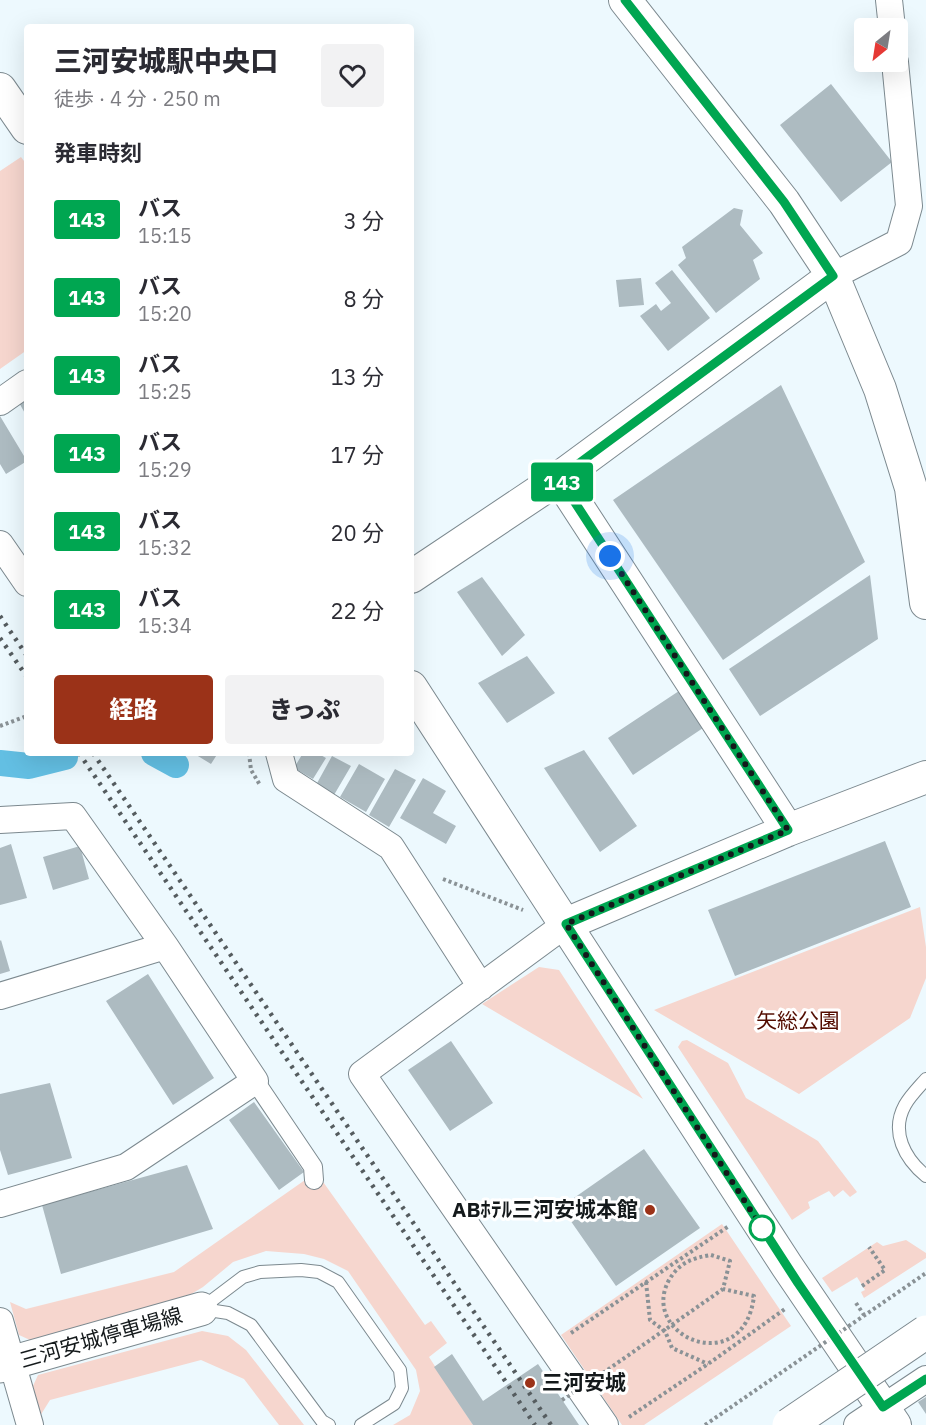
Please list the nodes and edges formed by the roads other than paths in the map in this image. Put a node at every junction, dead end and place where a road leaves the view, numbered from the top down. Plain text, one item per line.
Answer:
1 (625, 0) edge
2 (889, 0) edge
3 (891, 18) edge
4 (896, 72) edge
5 (0, 88) edge
6 (24, 124) edge
7 (833, 276) junction
8 (24, 385) edge
9 (0, 402) edge
10 (559, 478) junction
11 (0, 544) edge
12 (414, 575) edge
13 (24, 579) edge
14 (926, 603) edge
15 (414, 692) edge
16 (280, 756) edge
17 (926, 777) edge
18 (0, 820) edge
19 (788, 830) junction
20 (566, 924) junction
21 (165, 946) junction
22 (481, 987) junction
23 (0, 996) edge
24 (926, 1079) edge
25 (255, 1081) junction
26 (926, 1176) edge
27 (314, 1180) dead end
28 (0, 1204) edge
29 (201, 1309) junction
30 (0, 1320) edge
31 (926, 1332) edge
32 (6, 1365) edge
33 (926, 1379) edge
34 (889, 1416) edge
35 (615, 1422) edge
36 (30, 1425) edge
37 (329, 1425) edge
38 (361, 1425) edge
39 (789, 1425) edge
40 (857, 1425) edge

1 - 7 street
2 - 3 street
4 - 7 street
5 - 6 street
7 - 10 street
7 - 14 street
8 - 9 street
10 - 12 street
10 - 19 street
11 - 13 street
15 - 20 street
16 - 22 street
17 - 19 street
18 - 21 street
19 - 20 street
20 - 22 street
20 - 34 street
21 - 23 street
21 - 25 street
22 - 35 street
24 - 26 lane
25 - 27 street
25 - 28 street
29 - 32 main road, 三河安城停車場線
29 - 37 lane
29 - 38 lane
30 - 32 street
31 - 39 main road, bridge
32 - 36 street
33 - 34 street
34 - 40 street

